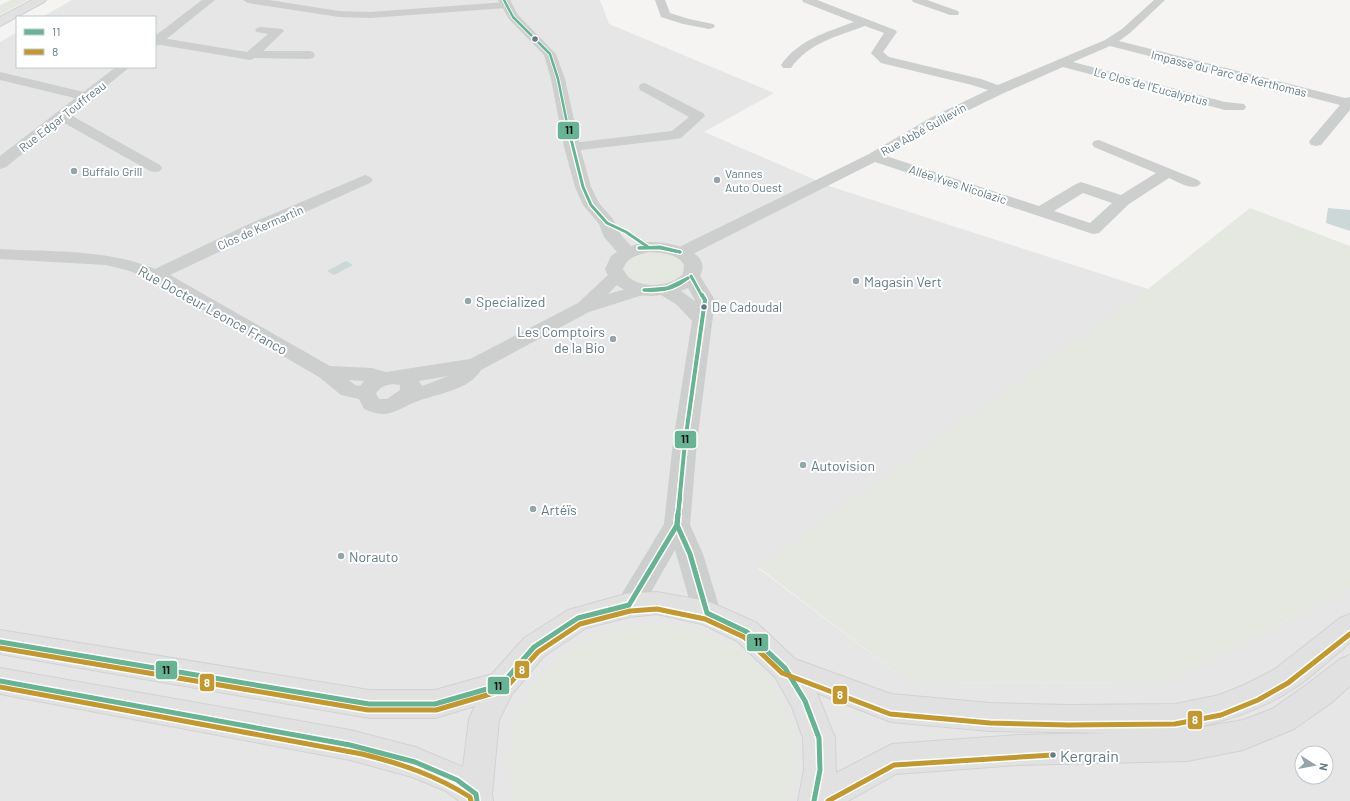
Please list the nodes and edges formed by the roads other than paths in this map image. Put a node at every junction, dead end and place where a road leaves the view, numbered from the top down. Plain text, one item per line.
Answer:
1 (21, 0) edge
2 (209, 0) edge
3 (248, 0) edge
4 (660, 0) edge
5 (807, 0) edge
6 (836, 0) edge
7 (917, 0) edge
8 (1160, 0) edge
9 (46, 2) edge
10 (505, 2) edge
11 (819, 5) junction
12 (0, 10) edge
13 (954, 13) dead end
14 (27, 16) edge
15 (0, 22) edge
16 (865, 22) junction
17 (15, 26) edge
18 (709, 26) dead end
19 (261, 30) dead end
20 (0, 32) edge
21 (156, 41) edge
22 (1109, 42) junction
23 (252, 54) junction
24 (309, 55) dead end
25 (1063, 63) junction
26 (787, 65) dead end
27 (123, 68) edge
28 (0, 76) edge
29 (645, 86) dead end
30 (999, 90) junction
31 (87, 97) junction
32 (1349, 102) edge
33 (1239, 107) dead end
34 (62, 116) junction
35 (1316, 142) dead end
36 (1099, 144) dead end
37 (572, 147) junction
38 (874, 157) junction
39 (0, 164) edge
40 (155, 168) dead end
41 (1167, 173) junction
42 (365, 180) dead end
43 (1193, 182) dead end
44 (1123, 201) junction
45 (1041, 212) junction
46 (607, 223) junction
47 (648, 247) junction
48 (627, 252) junction
49 (681, 253) junction
50 (0, 254) edge
51 (156, 275) junction
52 (691, 276) junction
53 (616, 277) junction
54 (640, 290) junction
55 (666, 290) junction
56 (582, 308) junction
57 (702, 320) junction
58 (475, 365) junction
59 (326, 372) junction
60 (392, 377) junction
61 (366, 394) junction
62 (408, 397) junction
63 (677, 525) junction
64 (629, 605) junction
65 (707, 613) junction
66 (1350, 626) edge
67 (0, 642) edge
68 (785, 668) junction
69 (1350, 668) edge
70 (0, 681) edge
71 (501, 685) junction
72 (477, 798) edge
73 (815, 801) edge

1 - 12 main road
2 - 21 street
3 - 10 street
4 - 18 street
5 - 11 street
6 - 11 street
7 - 13 street
8 - 22 street, Rue Abbé Guillevin
9 - 14 main road
9 - 15 main road
10 - 37 street
11 - 16 street
16 - 26 street
16 - 30 street
17 - 20 main road
19 - 23 street
21 - 23 street
22 - 25 street, Rue Abbé Guillevin
22 - 32 street, Impasse du Parc de Kerthomas
23 - 24 street
25 - 30 street, Rue Abbé Guillevin
25 - 33 street, Le Clos de l'Eucalyptus
27 - 31 street, Rue Edgar Touffreau
28 - 31 street
29 - 37 street
30 - 38 street, Rue Abbé Guillevin
31 - 34 street, Rue Edgar Touffreau
32 - 35 street, Impasse du Parc de Kerthomas
34 - 39 street, Rue Edgar Touffreau
34 - 40 street
36 - 41 street
37 - 46 street
38 - 45 street, Allée Yves Nicolazic
38 - 49 street, Rue Abbé Guillevin
41 - 43 street
41 - 44 street
42 - 51 street, Clos de Kermartin
44 - 45 street
44 - 45 street, Allée Yves Nicolazic
46 - 47 street
46 - 48 street
47 - 48 street
47 - 49 street
48 - 53 street
49 - 52 street
50 - 51 street, Rue Docteur Leonce Franco
51 - 59 street, Rue Docteur Leonce Franco
52 - 55 street
52 - 57 street
53 - 54 street
53 - 56 street
54 - 55 street
54 - 56 street
55 - 57 street
56 - 58 street
57 - 63 street
58 - 60 street
58 - 62 street
59 - 60 street, Rue Docteur Leonce Franco
59 - 61 street, Rue Docteur Leonce Franco
60 - 61 street
60 - 62 street
61 - 62 street
63 - 64 street
63 - 65 street
64 - 65 main road
64 - 71 main road
65 - 68 main road
66 - 68 main road
67 - 71 main road
68 - 73 main road
69 - 73 main road
70 - 72 main road
71 - 72 main road

